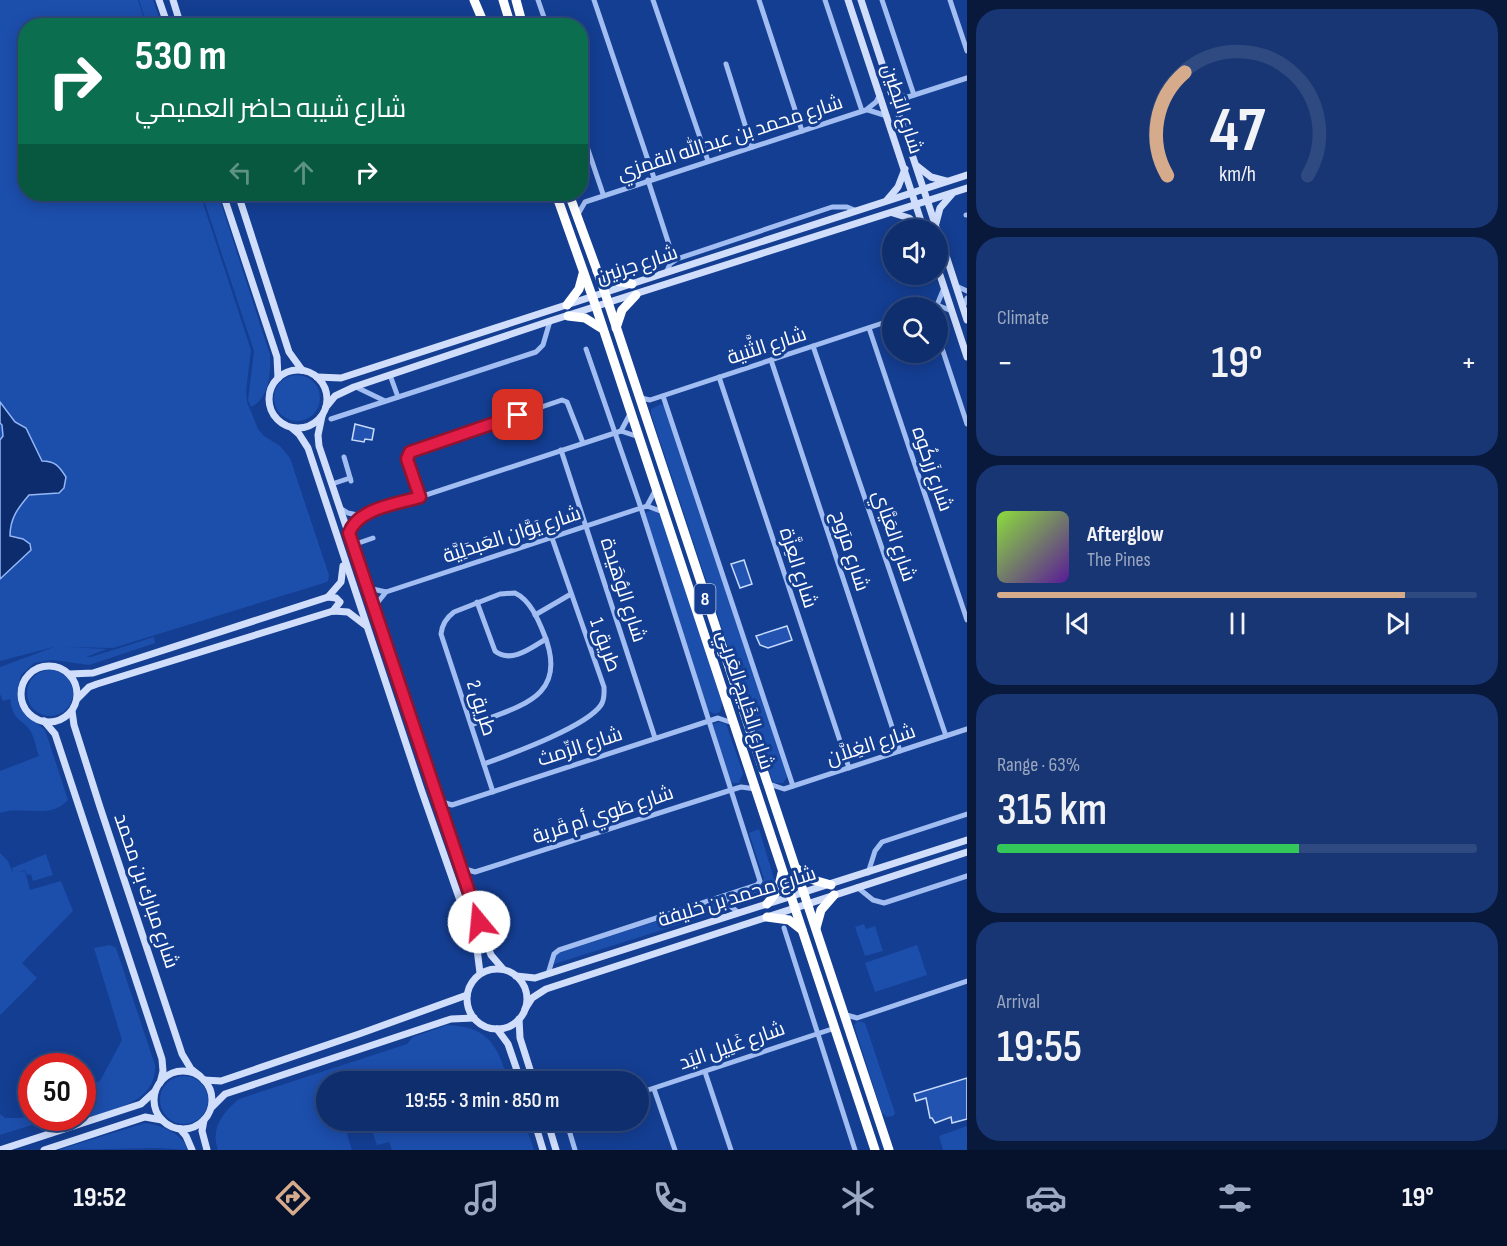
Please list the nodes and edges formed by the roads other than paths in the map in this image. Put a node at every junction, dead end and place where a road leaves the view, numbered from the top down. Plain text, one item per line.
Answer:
1 (159, 0) edge
2 (173, 0) edge
3 (474, 0) edge
4 (503, 0) edge
5 (516, 0) edge
6 (538, 0) edge
7 (594, 0) edge
8 (653, 0) edge
9 (759, 0) edge
10 (825, 0) edge
11 (848, 0) edge
12 (861, 0) edge
13 (882, 0) edge
14 (950, 0) edge
15 (165, 18) edge
16 (179, 18) edge
17 (482, 18) edge
18 (509, 18) edge
19 (521, 18) edge
20 (544, 18) edge
21 (967, 51) edge
22 (726, 64) dead end
23 (967, 78) edge
24 (880, 94) junction
25 (892, 94) junction
26 (911, 96) junction
27 (864, 111) junction
28 (898, 112) junction
29 (887, 116) junction
30 (802, 131) junction
31 (752, 147) junction
32 (588, 150) edge
33 (708, 161) junction
34 (915, 164) junction
35 (905, 169) junction
36 (967, 176) edge
37 (651, 179) junction
38 (949, 181) junction
39 (967, 188) edge
40 (924, 189) junction
41 (912, 193) junction
42 (954, 193) junction
43 (603, 194) junction
44 (225, 201) edge
45 (240, 201) edge
46 (559, 201) edge
47 (571, 201) edge
48 (587, 201) edge
49 (588, 201) edge
50 (886, 201) junction
51 (927, 201) junction
52 (916, 205) junction
53 (857, 211) junction
54 (890, 213) junction
55 (577, 217) junction
56 (910, 219) edge
57 (920, 219) edge
58 (933, 219) edge
59 (938, 219) edge
60 (675, 260) junction
61 (948, 262) edge
62 (597, 271) junction
63 (584, 272) junction
64 (666, 273) junction
65 (633, 284) junction
66 (943, 285) edge
67 (956, 286) junction
68 (944, 288) junction
69 (967, 291) edge
70 (604, 293) junction
71 (636, 295) junction
72 (592, 297) junction
73 (940, 297) edge
74 (967, 298) edge
75 (608, 304) junction
76 (567, 305) junction
77 (596, 307) junction
78 (963, 307) junction
79 (948, 309) edge
80 (952, 311) junction
81 (568, 316) junction
82 (967, 320) edge
83 (550, 321) junction
84 (882, 323) edge
85 (869, 328) junction
86 (616, 330) junction
87 (603, 331) junction
88 (813, 346) junction
89 (586, 349) dead end
90 (967, 357) edge
91 (771, 360) junction
92 (947, 363) edge
93 (302, 370) junction
94 (390, 375) junction
95 (317, 377) junction
96 (719, 377) junction
97 (278, 378) junction
98 (354, 387) junction
99 (372, 393) junction
100 (663, 396) junction
101 (398, 397) junction
102 (638, 397) junction
103 (650, 400) junction
104 (386, 401) junction
105 (373, 405) junction
106 (326, 407) junction
107 (631, 412) junction
108 (644, 412) junction
109 (322, 416) junction
110 (331, 419) dead end
111 (967, 424) edge
112 (292, 428) junction
113 (621, 431) junction
114 (614, 433) junction
115 (639, 437) junction
116 (583, 443) junction
117 (561, 450) junction
118 (344, 457) dead end
119 (332, 484) junction
120 (656, 488) junction
121 (420, 497) junction
122 (644, 507) junction
123 (340, 508) junction
124 (664, 512) junction
125 (362, 516) junction
126 (586, 526) junction
127 (349, 533) junction
128 (373, 538) dead end
129 (552, 538) junction
130 (353, 545) junction
131 (339, 546) junction
132 (368, 588) junction
133 (386, 592) junction
134 (571, 594) junction
135 (328, 597) junction
136 (477, 602) junction
137 (333, 611) junction
138 (375, 611) junction
139 (535, 615) junction
140 (967, 620) edge
141 (367, 627) junction
142 (546, 639) junction
143 (70, 674) junction
144 (77, 699) junction
145 (726, 701) junction
146 (72, 711) junction
147 (718, 718) junction
148 (709, 721) junction
149 (44, 722) junction
150 (734, 724) junction
151 (471, 725) junction
152 (967, 729) edge
153 (946, 736) junction
154 (655, 738) junction
155 (900, 751) junction
156 (484, 764) junction
157 (849, 768) junction
158 (750, 772) junction
159 (767, 783) junction
160 (793, 786) junction
161 (741, 787) junction
162 (756, 789) junction
163 (784, 789) junction
164 (731, 790) junction
165 (493, 792) junction
166 (439, 801) junction
167 (774, 804) junction
168 (452, 805) junction
169 (967, 814) edge
170 (445, 818) junction
171 (967, 840) edge
172 (967, 852) edge
173 (782, 867) junction
174 (795, 867) junction
175 (462, 868) junction
176 (476, 872) junction
177 (868, 873) junction
178 (967, 876) edge
179 (467, 886) junction
180 (857, 887) junction
181 (832, 890) junction
182 (724, 896) junction
183 (792, 898) junction
184 (805, 899) junction
185 (766, 904) junction
186 (795, 908) junction
187 (739, 913) junction
188 (767, 917) junction
189 (784, 928) dead end
190 (816, 931) junction
191 (803, 932) junction
192 (503, 969) junction
193 (480, 974) junction
194 (548, 974) junction
195 (516, 976) junction
196 (966, 982) edge
197 (967, 990) edge
198 (467, 995) junction
199 (525, 1009) junction
200 (843, 1014) junction
201 (474, 1018) junction
202 (857, 1018) junction
203 (519, 1019) junction
204 (835, 1028) junction
205 (497, 1029) junction
206 (849, 1030) junction
207 (816, 1033) junction
208 (517, 1071) edge
209 (530, 1071) edge
210 (705, 1072) junction
211 (202, 1078) junction
212 (158, 1087) junction
213 (654, 1089) junction
214 (649, 1090) edge
215 (212, 1107) junction
216 (163, 1120) junction
217 (204, 1120) junction
218 (180, 1129) junction
219 (537, 1131) edge
220 (550, 1131) edge
221 (569, 1131) edge
222 (0, 1150) edge
223 (44, 1150) edge
224 (192, 1150) edge
225 (207, 1150) edge
226 (543, 1150) edge
227 (556, 1150) edge
228 (575, 1150) edge
229 (675, 1150) edge
230 (730, 1150) edge
231 (855, 1150) edge
232 (875, 1150) edge
233 (889, 1150) edge

1 - 15 main road
2 - 16 main road
3 - 17 highway
4 - 18 highway
5 - 19 highway
6 - 20 street
7 - 37 street
8 - 33 street
9 - 30 street
10 - 27 street
11 - 24 main road, شارع البَطِين
12 - 25 main road, شارع البَطِين
13 - 26 street, شارع البَطِين
14 - 21 street
22 - 31 street
23 - 26 street
24 - 27 street, شارع محمد بن عبدالله القمزي
24 - 29 main road, شارع البَطِين
25 - 26 street
25 - 28 main road, شارع البَطِين
26 - 28 street
27 - 29 street, شارع محمد بن عبدالله القمزي
27 - 30 street, شارع محمد بن عبدالله القمزي
28 - 34 main road, شارع البَطِين
29 - 35 main road, شارع البَطِين
30 - 31 street, شارع محمد بن عبدالله القمزي
31 - 33 street, شارع محمد بن عبدالله القمزي
32 - 43 street
33 - 37 street, شارع محمد بن عبدالله القمزي
34 - 38 main road
34 - 40 main road, شارع البَطِين
35 - 41 main road, شارع البَطِين
35 - 50 main road
36 - 38 main road, شارع جرنين
37 - 43 street, شارع محمد بن عبدالله القمزي
37 - 60 street
38 - 40 main road, شارع جرنين
39 - 42 main road, شارع جرنين
40 - 41 main road, شارع جرنين
40 - 51 main road, شارع البَطِين
41 - 50 main road, شارع جرنين
41 - 52 main road, شارع البَطِين
42 - 51 main road, شارع جرنين
42 - 59 main road
43 - 49 street, شارع محمد بن عبدالله القمزي
44 - 97 main road
45 - 93 main road
46 - 63 highway, شارع الخَلِيج العَربِي / 8
47 - 55 highway, شارع الخَلِيج العَربِي / 8
48 - 55 street, شارع محمد بن عبدالله القمزي
50 - 53 main road, شارع جرنين
51 - 52 main road, شارع جرنين
51 - 58 main road, شارع البَطِين
52 - 54 main road, شارع جرنين
52 - 57 main road, شارع البَطِين
53 - 60 street
53 - 64 main road, شارع جرنين
54 - 56 main road
54 - 71 main road, شارع جرنين
55 - 62 highway, شارع الخَلِيج العَربِي / 8
60 - 64 street
61 - 67 main road, شارع البَطِين
62 - 65 highway
62 - 70 highway, شارع الخَلِيج العَربِي / 8
63 - 72 highway, شارع الخَلِيج العَربِي / 8
63 - 76 highway
64 - 65 main road, شارع جرنين
65 - 70 main road, شارع جرنين
66 - 68 main road
67 - 69 street
67 - 78 main road, شارع البَطِين
68 - 73 street
68 - 80 main road
70 - 72 main road, شارع جرنين
70 - 75 highway, شارع الخَلِيج العَربِي / 8
71 - 75 main road, شارع جرنين
71 - 86 highway
72 - 76 main road, شارع جرنين
72 - 77 highway, شارع الخَلِيج العَربِي / 8
74 - 78 street
75 - 77 main road, شارع جرنين
75 - 86 highway, شارع الخَلِيج العَربِي / 8
76 - 95 main road, شارع جرنين
77 - 81 main road, شارع جرنين
77 - 87 highway, شارع الخَلِيج العَربِي / 8
78 - 82 main road, شارع البَطِين
79 - 80 street
80 - 90 main road
81 - 83 main road, شارع جرنين
81 - 87 highway
83 - 94 main road, شارع جرنين
83 - 101 street
84 - 85 street, شارع الثَّنية
85 - 88 street, شارع الثَّنية
85 - 140 street, شارع زَركُوه
86 - 102 highway, شارع الخَلِيج العَربِي / 8
87 - 107 highway, شارع الخَلِيج العَربِي / 8
88 - 91 street, شارع الثَّنية
88 - 153 street, شارع العَيَّاي
89 - 114 street
91 - 96 street, شارع الثَّنية
91 - 155 street, شارع مرَوح
92 - 111 street
93 - 95 main road
93 - 97 main road
94 - 98 main road, شارع جرنين
94 - 101 street
95 - 106 main road
96 - 100 street, شارع الثَّنية
96 - 157 street, شارع العِزَّة
97 - 112 main road
98 - 99 street
98 - 106 main road, شارع جرنين
99 - 104 street
99 - 105 street
100 - 103 street, شارع الثَّنية
100 - 160 street, شارع الخَلِيج العَربِي
101 - 104 street
102 - 103 street
102 - 108 highway, شارع الخَلِيج العَربِي / 8
103 - 108 street
104 - 105 street
105 - 110 street
106 - 109 main road
107 - 113 street
107 - 115 highway, شارع الخَلِيج العَربِي / 8
108 - 159 highway, شارع الخَلِيج العَربِي / 8
109 - 112 main road
109 - 119 main road
112 - 131 main road
113 - 114 street
113 - 115 street
114 - 116 street
114 - 122 street
115 - 120 highway, شارع الخَلِيج العَربِي / 8
116 - 117 street
116 - 121 street
117 - 121 street
117 - 126 street, شارع الوُهَيدة
118 - 119 street
119 - 123 main road
120 - 122 street
120 - 124 highway, شارع الخَلِيج العَربِي / 8
121 - 125 street
122 - 124 street
122 - 126 street, شارع يَوَّان العَبدَلِيَّة
122 - 148 street
123 - 125 street
123 - 127 main road
124 - 145 highway, شارع الخَلِيج العَربِي / 8
125 - 127 street
126 - 129 street, شارع يَوَّان العَبدَلِيَّة
126 - 154 street, شارع الوُهَيدة
127 - 130 main road
128 - 130 street
129 - 133 street, شارع يَوَّان العَبدَلِيَّة
129 - 134 street, طريق 1
130 - 132 main road
131 - 135 main road
131 - 141 main road
132 - 133 street
132 - 138 main road
133 - 138 street
134 - 139 street
134 - 156 street, طريق 1
135 - 137 main road
135 - 143 main road
136 - 139 street
136 - 142 street
136 - 151 street, طريق 2
137 - 141 main road
137 - 144 main road
138 - 166 main road
139 - 142 street
141 - 193 main road
142 - 151 street
143 - 144 main road
143 - 149 main road
144 - 146 main road
145 - 147 street
145 - 150 highway, شارع الخَلِيج العَربِي / 8
146 - 149 main road
146 - 211 main road, شارع مبارك بن محمد
147 - 148 street, شارع الرِّمث
147 - 150 street
148 - 154 street, شارع الرِّمث
148 - 164 street
149 - 212 main road, شارع مبارك بن محمد
150 - 158 highway, شارع الخَلِيج العَربِي / 8
151 - 156 street, طريق 2
152 - 153 street, شارع الغِلاَّن
153 - 155 street, شارع الغِلاَّن
154 - 165 street, شارع الرِّمث
155 - 157 street, شارع الغِلاَّن
156 - 165 street, طريق 2
157 - 160 street, شارع الغِلاَّن
158 - 161 street
158 - 162 highway, شارع الخَلِيج العَربِي / 8
159 - 163 street
159 - 167 highway, شارع الخَلِيج العَربِي / 8
160 - 163 street, شارع الغِلاَّن
161 - 162 street, شارع طَوي أم قَرية
161 - 164 street, شارع طَوي أم قَرية
162 - 173 highway, شارع الخَلِيج العَربِي / 8
163 - 167 street
164 - 176 street, شارع طَوي أم قَرية
164 - 182 street
165 - 168 street, شارع الرِّمث
166 - 168 street
166 - 170 main road
167 - 174 highway, شارع الخَلِيج العَربِي / 8
168 - 170 street
169 - 177 street
170 - 175 main road
171 - 177 main road, شارع محمد بن خليفة
172 - 180 main road, شارع محمد بن خليفة
173 - 183 highway, شارع الخَلِيج العَربِي / 8
173 - 185 highway
174 - 181 highway
174 - 184 highway, شارع الخَلِيج العَربِي / 8
175 - 176 street
175 - 179 main road
176 - 179 street
177 - 181 main road, شارع محمد بن خليفة
178 - 180 street
179 - 192 main road
180 - 181 main road, شارع محمد بن خليفة
181 - 184 main road, شارع محمد بن خليفة
181 - 190 highway
182 - 187 street
182 - 194 street
183 - 184 main road, شارع محمد بن خليفة
183 - 185 main road, شارع محمد بن خليفة
183 - 186 highway, شارع الخَلِيج العَربِي / 8
184 - 186 main road, شارع محمد بن خليفة
184 - 190 highway, شارع الخَلِيج العَربِي / 8
185 - 187 main road, شارع محمد بن خليفة
186 - 188 main road, شارع محمد بن خليفة
186 - 191 highway, شارع الخَلِيج العَربِي / 8
187 - 194 main road, شارع محمد بن خليفة
188 - 191 highway
188 - 199 main road, شارع محمد بن خليفة
189 - 207 street
190 - 200 highway, شارع الخَلِيج العَربِي / 8
191 - 204 highway, شارع الخَلِيج العَربِي / 8
192 - 193 main road
192 - 195 main road
193 - 198 main road
194 - 195 main road, شارع محمد بن خليفة
195 - 199 main road
196 - 197 street
196 - 202 street
198 - 201 main road
198 - 211 main road
199 - 203 main road
200 - 202 street
200 - 206 highway, شارع الخَلِيج العَربِي / 8
201 - 205 main road
201 - 215 main road
202 - 206 street
203 - 205 main road
203 - 209 main road
204 - 207 street, شارع غَلِيل اليَد
204 - 232 highway, شارع الخَلِيج العَربِي / 8
205 - 208 main road
206 - 233 highway, شارع الخَلِيج العَربِي / 8
207 - 210 street, شارع غَلِيل اليَد
207 - 231 street
210 - 213 street, شارع غَلِيل اليَد
210 - 230 street
211 - 212 main road
211 - 215 main road
212 - 216 main road
212 - 222 main road
213 - 214 street, شارع غَلِيل اليَد
213 - 229 street
215 - 217 main road
216 - 218 main road
216 - 223 main road
217 - 218 main road
217 - 225 main road
218 - 224 main road
219 - 226 main road
220 - 227 main road
221 - 228 street

